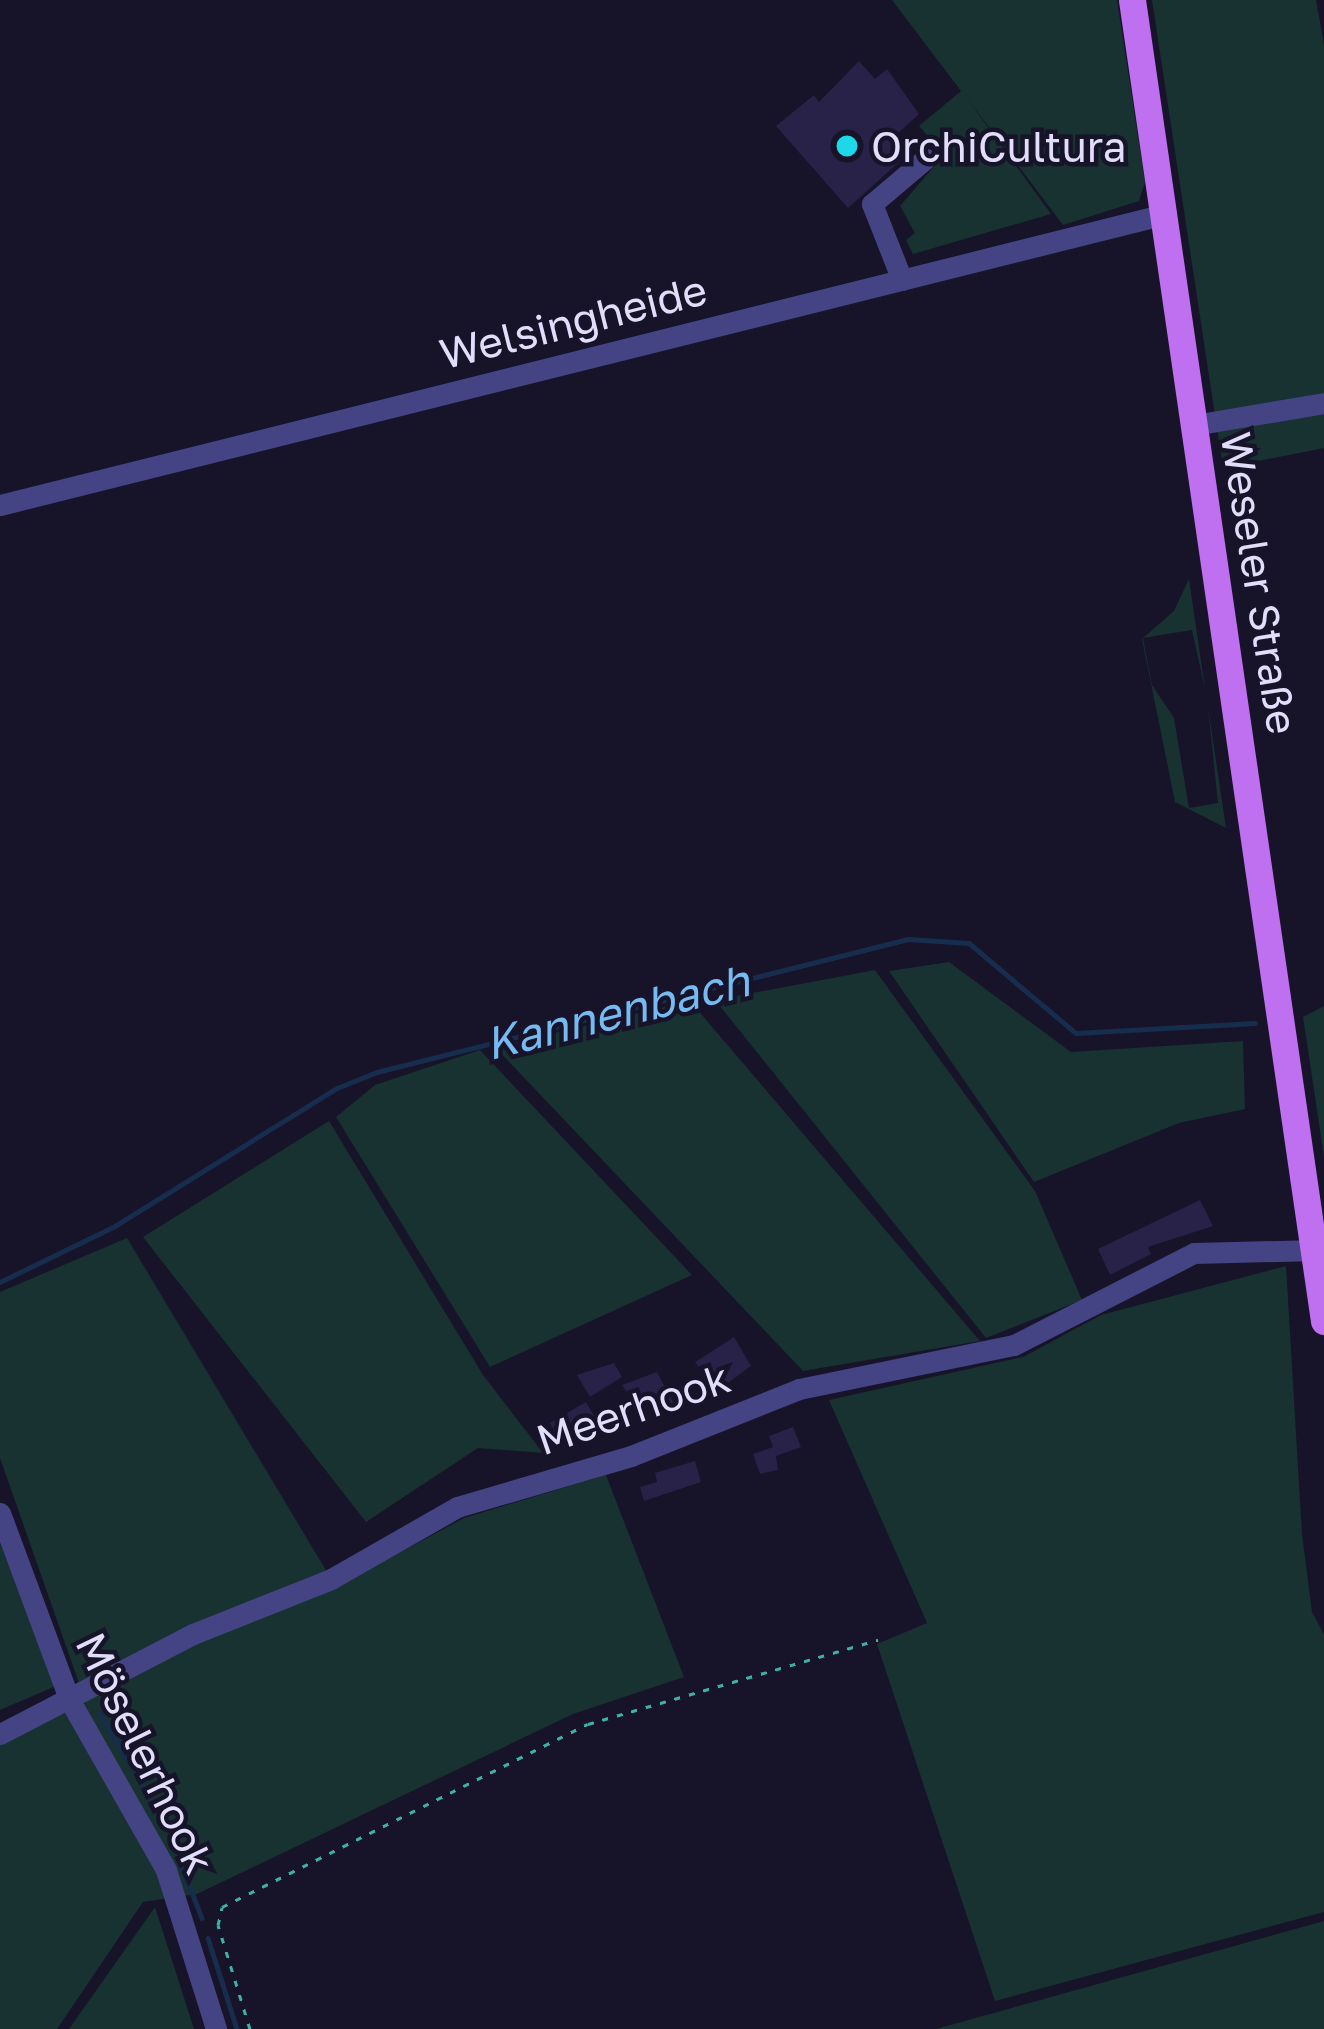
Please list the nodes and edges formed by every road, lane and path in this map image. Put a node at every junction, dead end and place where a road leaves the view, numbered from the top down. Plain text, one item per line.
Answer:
1 (1132, 0) edge
2 (926, 159) dead end
3 (1165, 214) junction
4 (902, 280) junction
5 (1324, 403) edge
6 (1194, 425) junction
7 (0, 505) edge
8 (1318, 1250) junction
9 (1324, 1321) edge
10 (0, 1513) edge
11 (878, 1640) dead end
12 (70, 1699) junction
13 (0, 1734) edge
14 (216, 2029) edge
15 (250, 2029) edge

1 - 3 main road, Weseler Straße
2 - 4 street
3 - 4 street, Welsingheide
3 - 6 main road, Weseler Straße
4 - 7 street, Welsingheide
5 - 6 street
6 - 8 main road, Weseler Straße
8 - 9 main road, Weseler Straße
8 - 12 street, Meerhook
10 - 12 street, Möselerhook
11 - 15 path
12 - 13 street, Meerhook
12 - 14 street, Möselerhook

